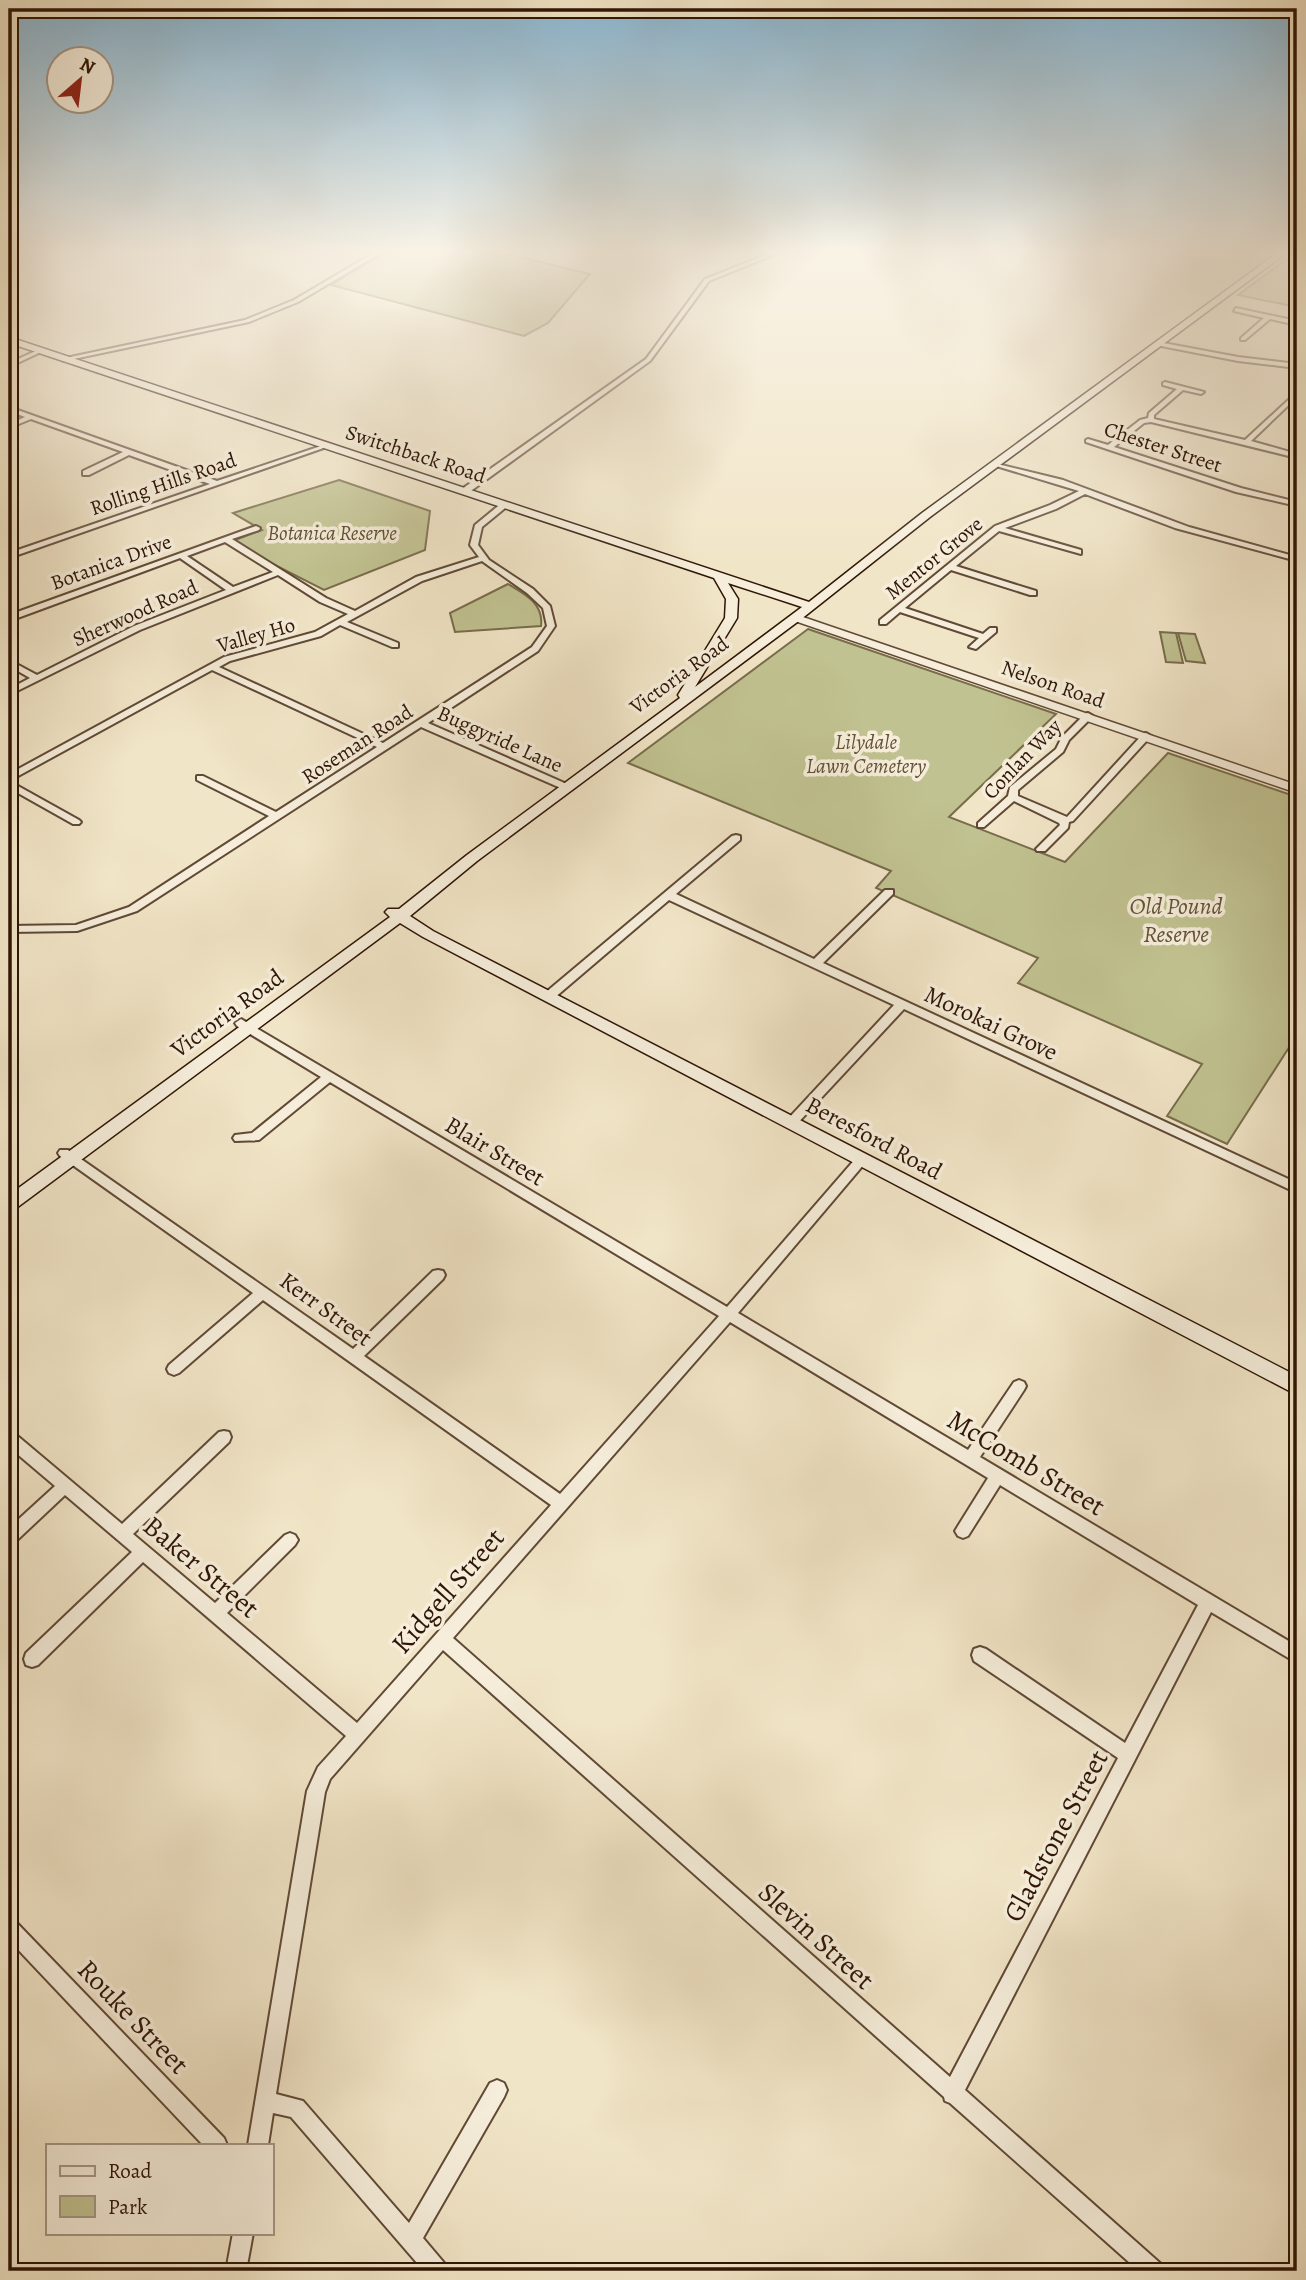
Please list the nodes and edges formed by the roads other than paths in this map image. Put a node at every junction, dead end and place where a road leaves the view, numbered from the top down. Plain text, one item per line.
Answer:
1 (26, 357) edge
2 (59, 357) edge
3 (72, 357) edge
4 (650, 357) edge
5 (1143, 357) edge
6 (1226, 357) edge
7 (64, 359) junction
8 (9, 365) edge
9 (1294, 366) edge
10 (1165, 384) dead end
11 (1181, 388) junction
12 (1200, 393) dead end
13 (1297, 394) edge
14 (9, 409) edge
15 (30, 417) junction
16 (1151, 420) junction
17 (9, 426) edge
18 (1088, 440) dead end
19 (1246, 442) junction
20 (329, 446) junction
21 (1109, 447) junction
22 (129, 452) junction
23 (1297, 456) edge
24 (1001, 464) junction
25 (86, 472) dead end
26 (1038, 475) joint
27 (217, 484) junction
28 (466, 491) junction
29 (1084, 491) junction
30 (1269, 497) joint
31 (506, 504) junction
32 (1297, 504) edge
33 (1142, 513) joint
34 (256, 528) dead end
35 (998, 528) junction
36 (226, 539) junction
37 (181, 555) junction
38 (9, 556) edge
39 (481, 559) junction
40 (1297, 559) edge
41 (1069, 560) dead end
42 (950, 567) junction
43 (279, 572) junction
44 (718, 575) junction
45 (1041, 586) dead end
46 (231, 590) junction
47 (1033, 593) junction
48 (1023, 601) dead end
49 (810, 606) junction
50 (898, 609) junction
51 (358, 612) junction
52 (9, 618) edge
53 (796, 618) junction
54 (883, 621) dead end
55 (340, 622) junction
56 (993, 629) dead end
57 (984, 637) junction
58 (395, 645) dead end
59 (973, 647) dead end
60 (9, 663) edge
61 (212, 667) junction
62 (37, 678) junction
63 (9, 692) edge
64 (678, 704) junction
65 (1088, 716) junction
66 (421, 723) junction
67 (1146, 736) junction
68 (384, 747) junction
69 (9, 778) edge
70 (200, 778) dead end
71 (9, 785) edge
72 (566, 787) junction
73 (1297, 789) edge
74 (1013, 797) junction
75 (275, 816) junction
76 (1064, 821) junction
77 (76, 822) dead end
78 (981, 825) dead end
79 (736, 838) dead end
80 (1041, 849) dead end
81 (888, 891) dead end
82 (668, 895) junction
83 (394, 916) junction
84 (11, 929) edge
85 (9, 942) edge
86 (816, 964) junction
87 (549, 996) junction
88 (901, 1004) junction
89 (244, 1026) junction
90 (330, 1076) junction
91 (791, 1123) junction
92 (239, 1138) dead end
93 (68, 1155) junction
94 (861, 1160) junction
95 (1297, 1188) edge
96 (11, 1198) edge
97 (438, 1275) dead end
98 (263, 1292) junction
99 (728, 1315) junction
100 (354, 1357) junction
101 (174, 1369) dead end
102 (1019, 1386) dead end
103 (1297, 1386) edge
104 (224, 1437) dead end
105 (9, 1438) edge
106 (970, 1459) junction
107 (997, 1476) junction
108 (65, 1486) junction
109 (561, 1503) junction
110 (963, 1531) dead end
111 (122, 1534) junction
112 (9, 1538) edge
113 (290, 1540) dead end
114 (143, 1552) junction
115 (1208, 1602) junction
116 (215, 1614) junction
117 (443, 1640) junction
118 (980, 1655) dead end
119 (1297, 1656) edge
120 (32, 1659) dead end
121 (358, 1735) junction
122 (1128, 1755) junction
123 (9, 1927) edge
124 (497, 2090) dead end
125 (952, 2094) junction
126 (266, 2102) junction
127 (215, 2144) edge
128 (258, 2144) edge
129 (243, 2234) edge
130 (411, 2241) junction
131 (236, 2271) edge
132 (438, 2271) edge
133 (1154, 2271) edge

1 - 8 street
2 - 7 main road, Switchback Road
3 - 7 street
4 - 28 street
5 - 24 main road, Victoria Road
6 - 9 street
7 - 20 main road, Switchback Road
10 - 11 street
11 - 12 street
11 - 16 street
13 - 19 street
14 - 15 street
15 - 17 street
15 - 22 street
16 - 19 street
16 - 21 street
18 - 21 street, Chester Street
19 - 23 street
20 - 27 street, Rolling Hills Road
20 - 28 main road, Switchback Road
21 - 30 street, Chester Street
22 - 25 street
22 - 27 street
24 - 26 street
24 - 49 main road, Victoria Road
26 - 29 street
27 - 38 street, Rolling Hills Road
28 - 31 main road, Switchback Road
29 - 33 street
29 - 35 street, Mentor Grove
30 - 32 street, Chester Street
31 - 39 street
31 - 44 main road, Switchback Road
33 - 40 street
34 - 36 street, Botanica Drive
35 - 41 street
35 - 42 street, Mentor Grove
36 - 37 street, Botanica Drive
36 - 43 street
37 - 46 street
37 - 52 street, Botanica Drive
39 - 51 street, Valley Ho
39 - 66 street, Roseman Road
42 - 47 street
42 - 50 street, Mentor Grove
43 - 46 street, Sherwood Road
43 - 51 street
44 - 49 main road, Switchback Road
44 - 64 main road
45 - 47 street
46 - 62 street, Sherwood Road
47 - 48 street
49 - 53 main road, Victoria Road
50 - 54 street, Mentor Grove
50 - 57 street
51 - 55 street, Valley Ho
53 - 64 main road, Victoria Road
53 - 65 street, Nelson Road
55 - 58 street
55 - 61 street, Valley Ho
56 - 57 street
57 - 59 street
60 - 62 street
61 - 68 street
61 - 69 street, Valley Ho
62 - 63 street, Sherwood Road
64 - 72 main road, Victoria Road
65 - 67 street, Nelson Road
65 - 74 street, Conlan Way
66 - 68 street, Roseman Road
66 - 72 street, Buggyride Lane
67 - 73 street, Nelson Road
67 - 76 street
68 - 75 street, Roseman Road
70 - 75 street
71 - 77 street
72 - 83 main road, Victoria Road
74 - 76 street
74 - 78 street, Conlan Way
75 - 84 street, Roseman Road
76 - 80 street
79 - 82 street
81 - 86 street
82 - 86 street, Morokai Grove
82 - 87 street
83 - 87 main road, Beresford Road
83 - 89 main road, Victoria Road
84 - 85 street
86 - 88 street, Morokai Grove
87 - 91 main road, Beresford Road
88 - 91 street
88 - 95 street, Morokai Grove
89 - 90 street, Blair Street
89 - 93 main road, Victoria Road
90 - 92 street
90 - 99 street, Blair Street
91 - 94 main road, Beresford Road
93 - 96 main road, Victoria Road
93 - 98 street, Kerr Street
94 - 99 street, Kidgell Street
94 - 103 main road, Beresford Road
97 - 100 street
98 - 100 street, Kerr Street
98 - 101 street
99 - 106 street, McComb Street
99 - 109 street, Kidgell Street
100 - 109 street, Kerr Street
102 - 106 street
104 - 111 street
105 - 108 street, Baker Street
106 - 107 street, McComb Street
107 - 110 street
107 - 115 street, McComb Street
108 - 111 street, Baker Street
108 - 112 street
109 - 117 street, Kidgell Street
111 - 114 street, Baker Street
113 - 116 street
114 - 116 street, Baker Street
114 - 120 street
115 - 119 street, McComb Street
115 - 122 street, Gladstone Street
116 - 121 street, Baker Street
117 - 121 street, Kidgell Street
117 - 125 street, Slevin Street
118 - 122 street
121 - 126 street, Kidgell Street
122 - 125 street, Gladstone Street
123 - 127 street, Rouke Street
124 - 130 street
125 - 133 street, Slevin Street
126 - 128 street, Kidgell Street
126 - 130 street
129 - 131 street
130 - 132 street

